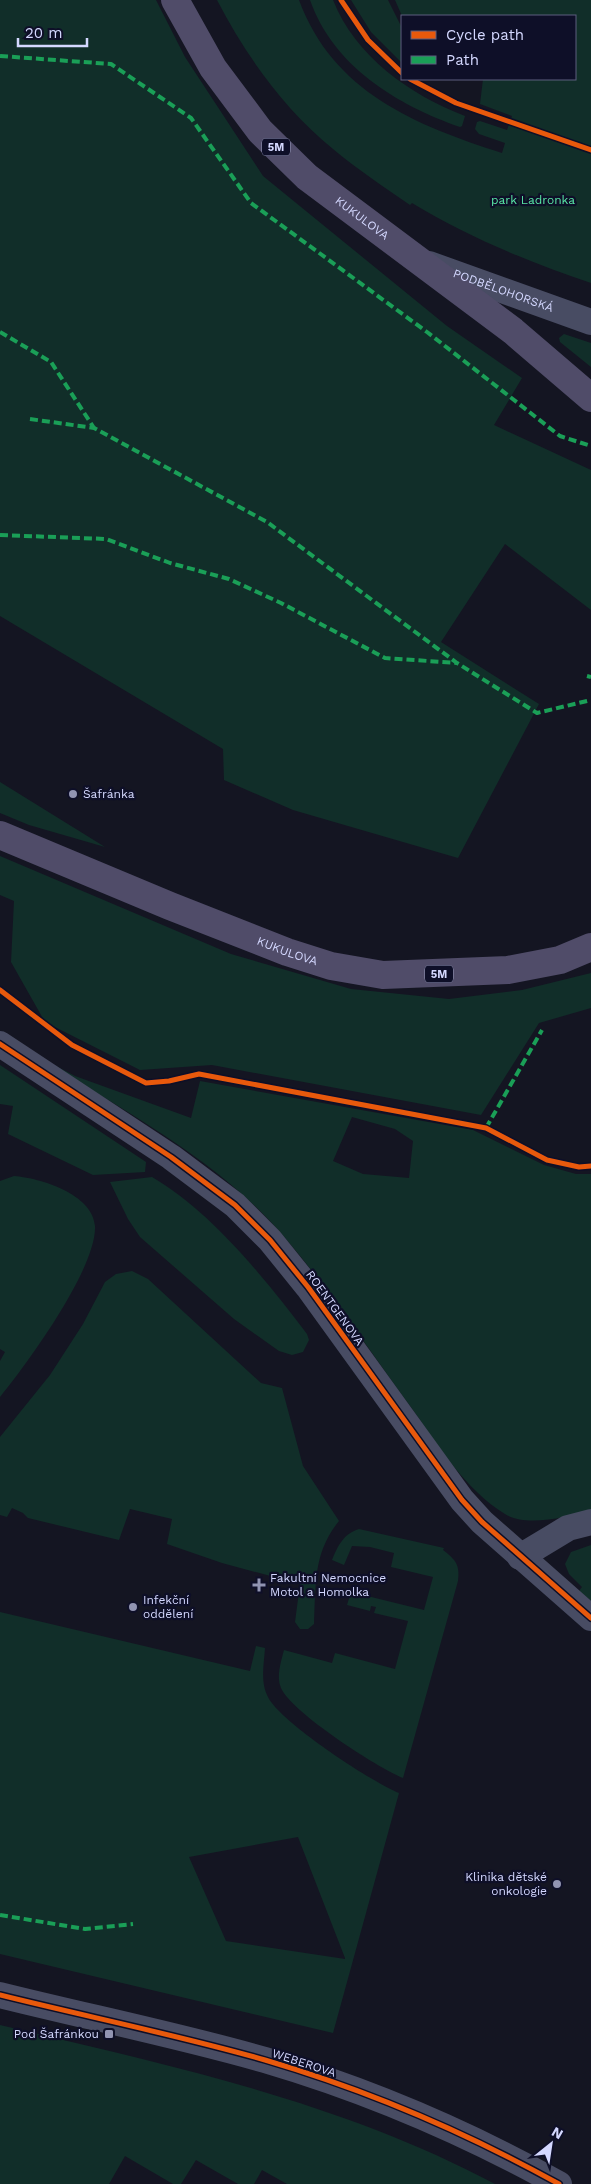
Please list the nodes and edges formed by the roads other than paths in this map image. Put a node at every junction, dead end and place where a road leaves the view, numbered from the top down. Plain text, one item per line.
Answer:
1 (175, 0) edge
2 (416, 259) junction
3 (591, 322) edge
4 (591, 398) edge
5 (0, 835) edge
6 (591, 947) edge
7 (9, 1050) edge
8 (591, 1522) edge
9 (520, 1557) junction
10 (591, 1618) edge
11 (0, 1995) edge
12 (559, 2184) edge

1 - 2 main road, KUKULOVA / 5M
2 - 3 street, PODBĚLOHORSKÁ
2 - 4 main road, KUKULOVA / 5M
5 - 6 main road, KUKULOVA / 5M
7 - 9 street, ROENTGENOVA
8 - 9 street
9 - 10 street, ROENTGENOVA
11 - 12 street, WEBEROVA

